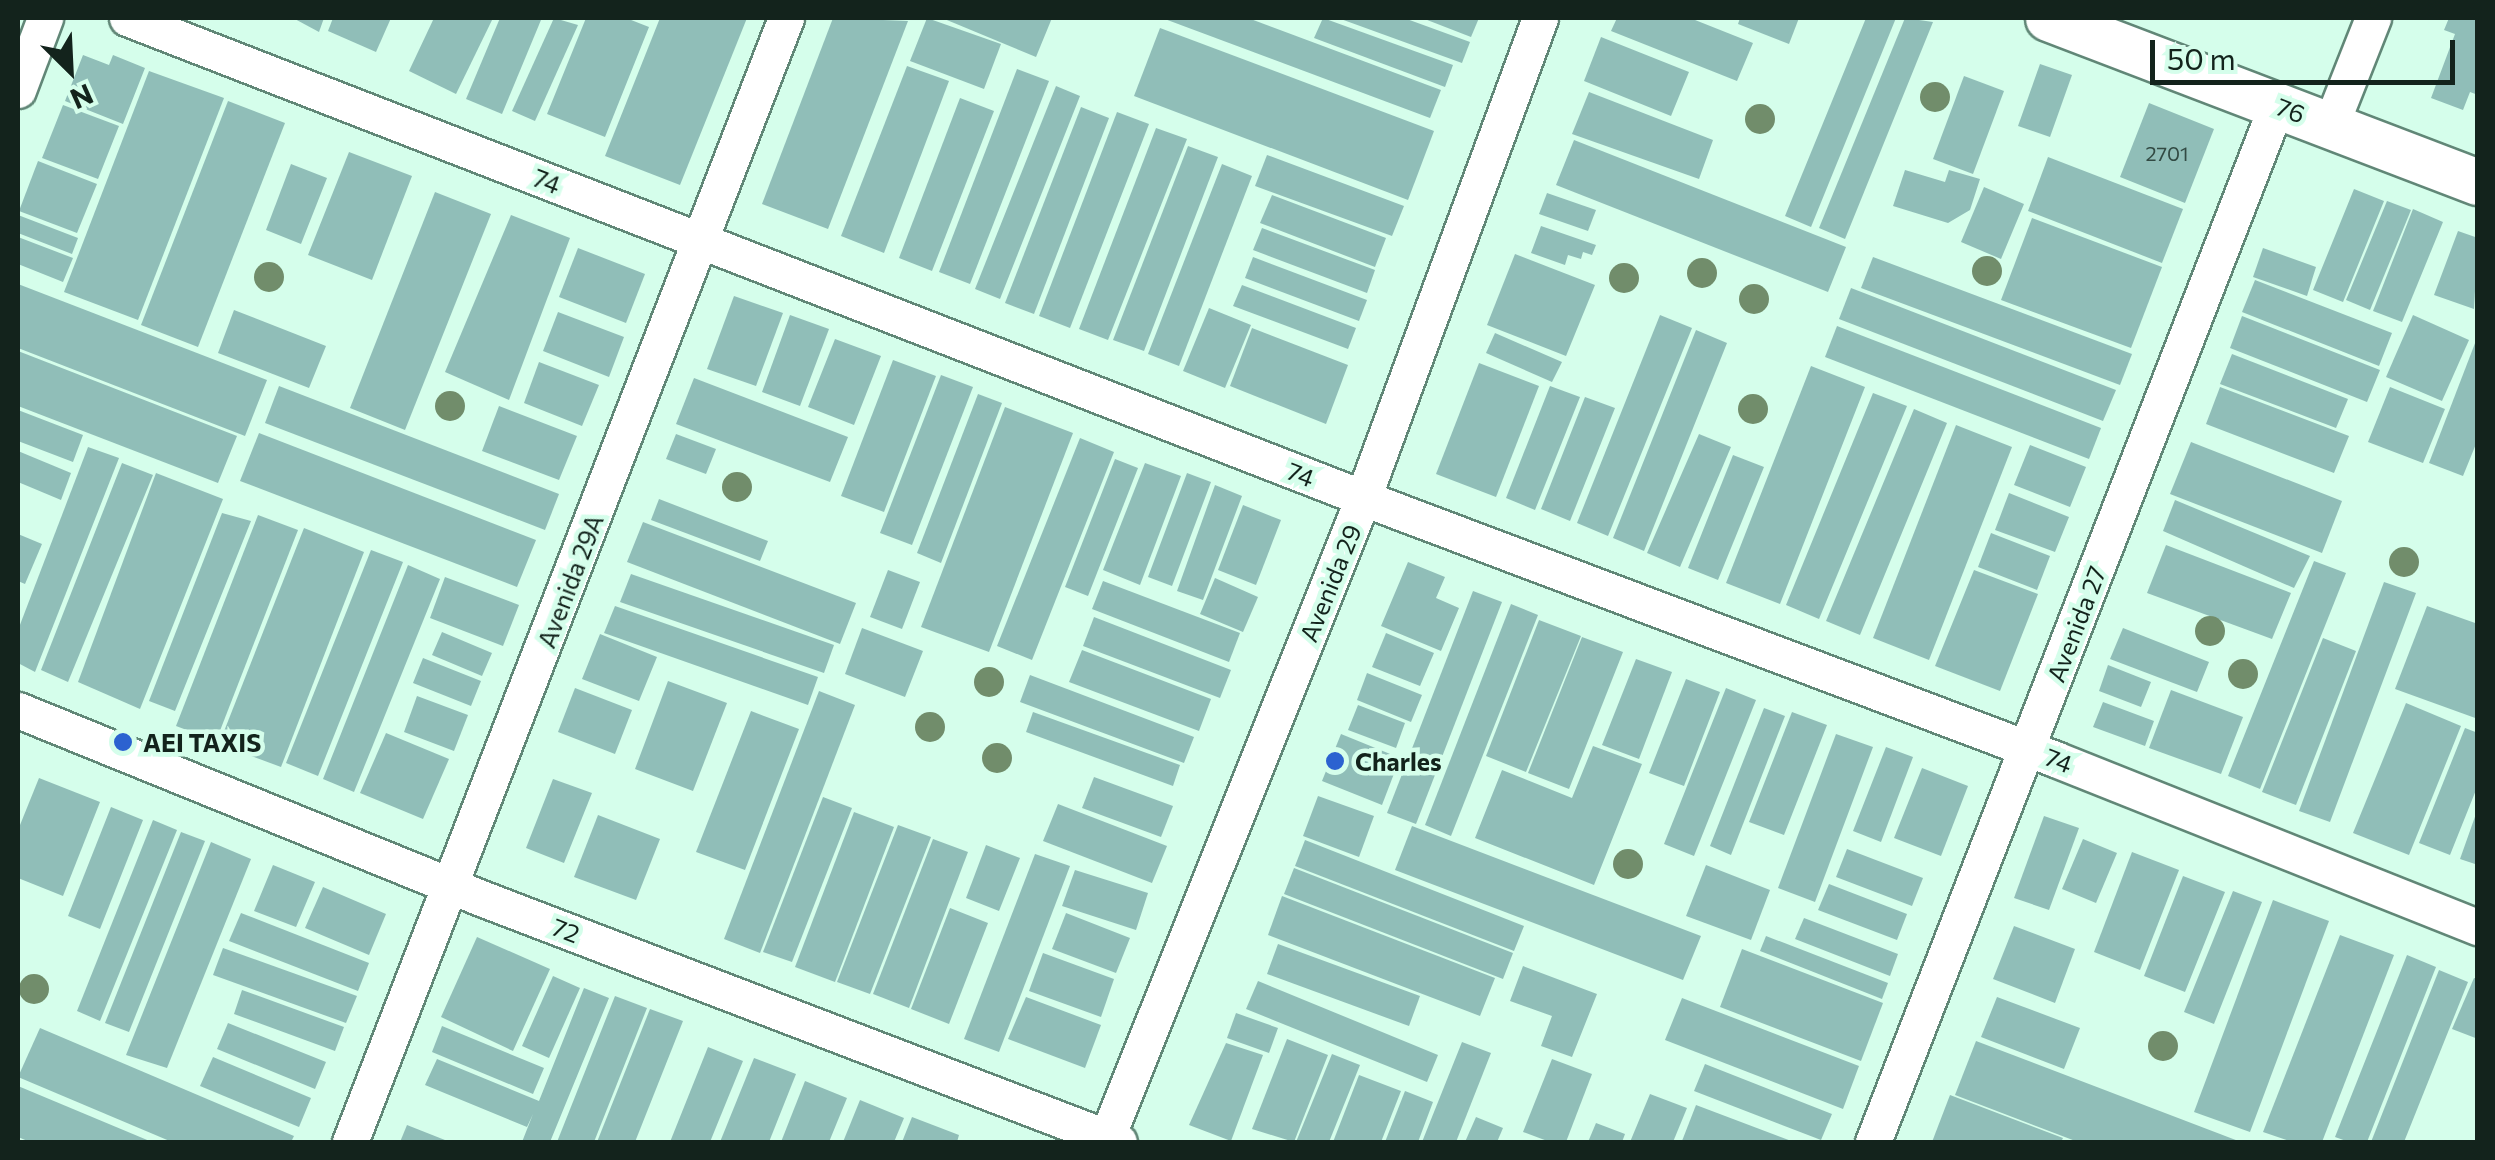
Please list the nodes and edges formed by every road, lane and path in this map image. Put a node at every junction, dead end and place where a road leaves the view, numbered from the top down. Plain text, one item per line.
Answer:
1 (45, 18) edge
2 (127, 18) edge
3 (786, 18) edge
4 (1540, 18) edge
5 (2048, 18) edge
6 (2373, 18) edge
7 (18, 90) edge
8 (2276, 104) junction
9 (2330, 124) junction
10 (2478, 182) edge
11 (703, 242) junction
12 (1363, 498) junction
13 (18, 710) edge
14 (2028, 748) junction
15 (450, 885) junction
16 (2478, 926) edge
17 (1110, 1141) edge
18 (350, 1142) edge
19 (1873, 1142) edge

1 - 7 street
2 - 11 street, 74
3 - 11 street, Avenida 29A
4 - 12 street, Avenida 29
5 - 8 street, 76
6 - 9 street
8 - 9 street, 76
8 - 14 street, Avenida 27
9 - 10 street, 76
11 - 12 street, 74
11 - 15 street, Avenida 29A
12 - 14 street, 74
12 - 17 street, Avenida 29
13 - 15 street, 72
14 - 16 street, 74
14 - 19 street, Avenida 27
15 - 17 street, 72
15 - 18 street, Avenida 29A

